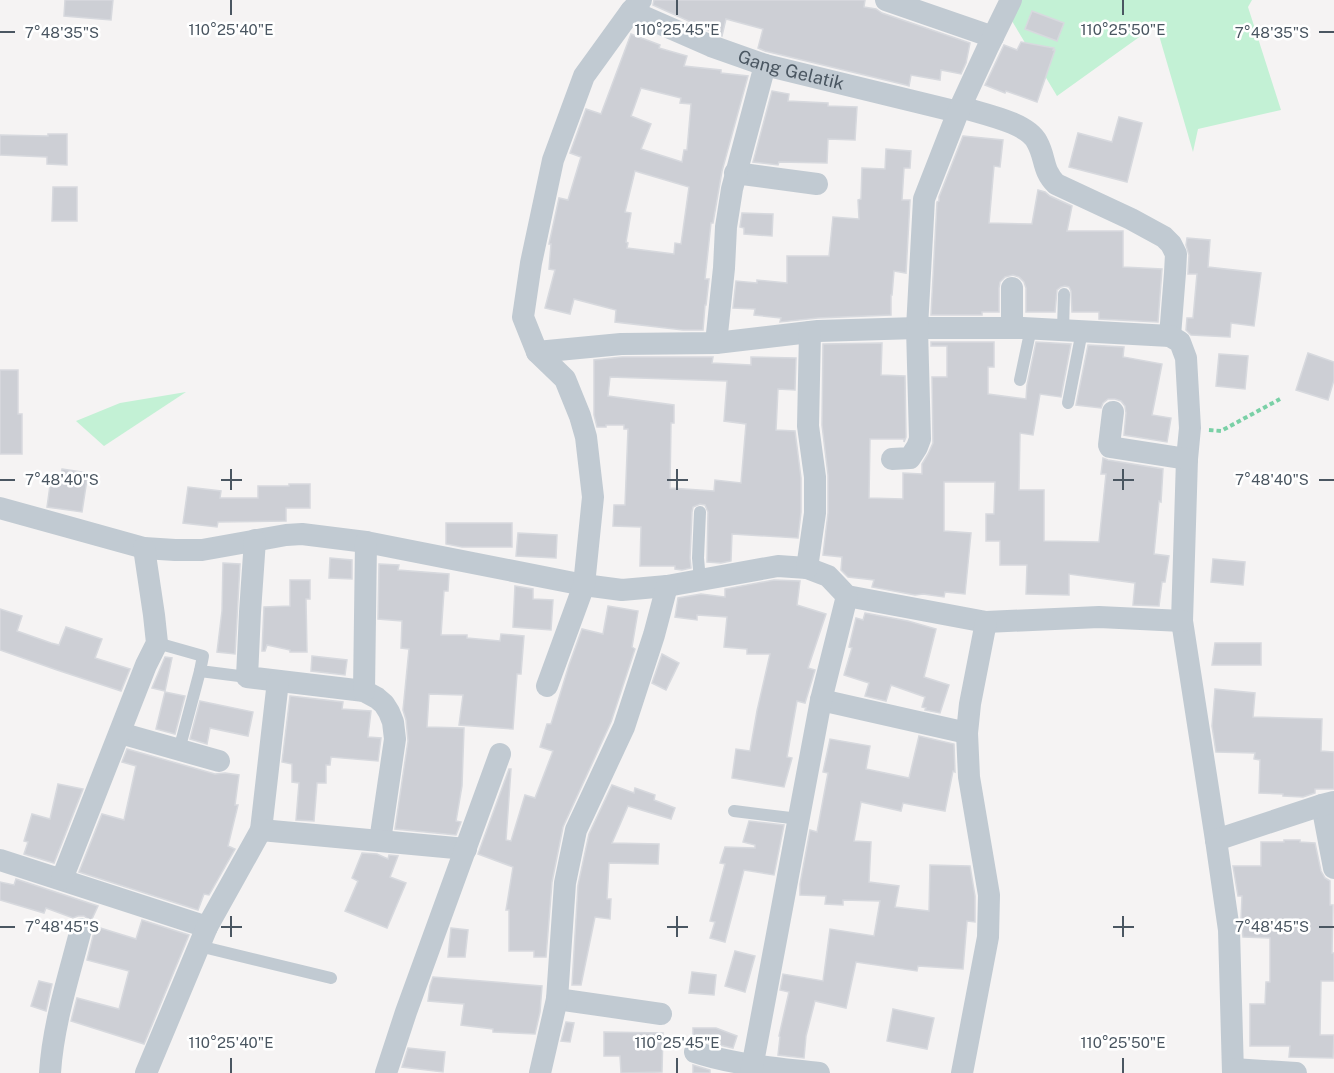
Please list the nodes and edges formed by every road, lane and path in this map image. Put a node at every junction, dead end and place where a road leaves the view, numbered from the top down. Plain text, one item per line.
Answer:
1 (886, 0) edge
2 (1011, 0) edge
3 (636, 5) edge
4 (993, 37) junction
5 (765, 65) junction
6 (960, 110) junction
7 (735, 173) junction
8 (817, 184) dead end
9 (1012, 288) dead end
10 (1064, 294) dead end
11 (918, 328) junction
12 (1021, 328) junction
13 (1072, 330) junction
14 (810, 332) junction
15 (1170, 336) junction
16 (716, 343) junction
17 (537, 352) junction
18 (1020, 380) dead end
19 (1280, 399) dead end
20 (1068, 403) dead end
21 (1113, 412) dead end
22 (1190, 428) junction
23 (892, 459) dead end
24 (1187, 459) junction
25 (0, 508) edge
26 (700, 512) dead end
27 (255, 540) junction
28 (366, 542) junction
29 (144, 548) junction
30 (807, 568) junction
31 (700, 580) junction
32 (584, 585) junction
33 (667, 586) junction
34 (847, 596) junction
35 (1182, 621) junction
36 (986, 622) junction
37 (157, 643) junction
38 (200, 671) junction
39 (247, 677) junction
40 (278, 681) junction
41 (547, 686) dead end
42 (364, 691) junction
43 (821, 700) junction
44 (120, 733) junction
45 (967, 733) junction
46 (179, 750) junction
47 (500, 754) dead end
48 (219, 761) dead end
49 (1328, 803) edge
50 (734, 811) dead end
51 (799, 819) junction
52 (261, 830) junction
53 (1216, 840) junction
54 (380, 841) junction
55 (466, 849) junction
56 (0, 860) edge
57 (1334, 868) edge
58 (62, 879) junction
59 (81, 929) dead end
60 (203, 936) junction
61 (331, 978) dead end
62 (557, 999) junction
63 (661, 1014) dead end
64 (695, 1052) dead end
65 (752, 1069) edge
66 (1233, 1071) edge
67 (50, 1073) edge
68 (146, 1073) edge
69 (386, 1073) edge
70 (540, 1073) edge
71 (819, 1073) edge
72 (962, 1073) edge
73 (1296, 1073) edge

1 - 4 street
2 - 4 street
3 - 5 street, Gang Gelatik
3 - 17 street
4 - 6 street
5 - 6 street, Gang Gelatik
5 - 7 street
6 - 11 street
6 - 15 street, Gang Gelatik
7 - 8 street
7 - 16 street
9 - 12 street
10 - 13 lane
11 - 12 street
11 - 14 street
11 - 23 street
12 - 13 street
12 - 18 lane
13 - 15 street
13 - 20 lane
14 - 16 street
14 - 30 street
15 - 22 street
16 - 17 street
17 - 32 street
19 - 22 path
21 - 24 street
22 - 24 street
24 - 35 street
25 - 29 street
26 - 31 lane
27 - 28 street
27 - 29 street
27 - 39 street
28 - 32 street
28 - 42 street
29 - 37 street
30 - 31 street
30 - 34 street
31 - 33 street
32 - 33 street
32 - 41 street
33 - 62 street
34 - 36 street
34 - 43 street
35 - 36 street
35 - 53 street
36 - 45 street
37 - 38 lane
37 - 44 street
38 - 39 lane
38 - 46 lane
39 - 40 street
40 - 42 street
40 - 52 street
42 - 54 street
43 - 45 street
43 - 51 street
44 - 46 street
44 - 58 street
45 - 72 street
46 - 48 street
47 - 55 street
49 - 53 street
49 - 57 street
50 - 51 lane
51 - 65 street
52 - 54 street
52 - 60 street
53 - 66 street
54 - 55 street
55 - 69 street
56 - 58 street
58 - 60 street
59 - 67 street
60 - 61 lane
60 - 68 street
62 - 63 street
62 - 70 street
64 - 65 street
65 - 71 street
66 - 73 street

